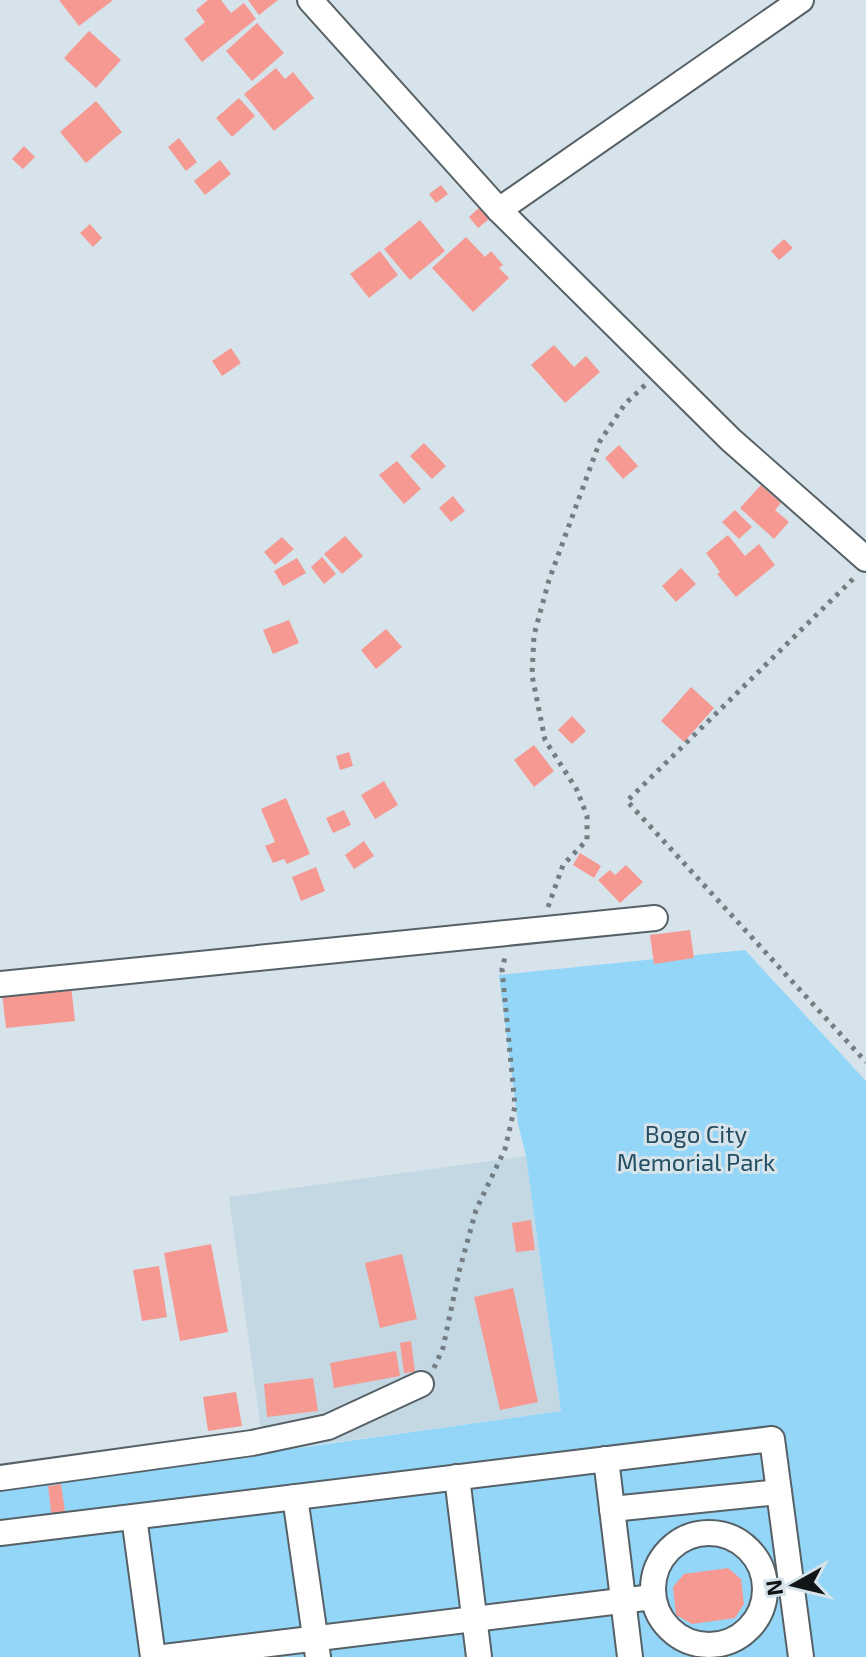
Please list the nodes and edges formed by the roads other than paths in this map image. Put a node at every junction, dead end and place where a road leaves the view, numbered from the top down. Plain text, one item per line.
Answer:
1 (310, 0) edge
2 (801, 0) edge
3 (499, 210) junction
4 (860, 569) edge
5 (655, 918) dead end
6 (0, 984) edge
7 (421, 1384) road end
8 (606, 1459) junction
9 (457, 1477) junction
10 (0, 1478) edge
11 (779, 1492) junction
12 (295, 1497) junction
13 (612, 1509) junction
14 (134, 1517) junction
15 (0, 1533) edge
16 (790, 1577) junction
17 (766, 1581) junction
18 (653, 1597) junction
19 (623, 1601) junction
20 (475, 1619) junction
21 (317, 1648) edge
22 (153, 1657) edge
23 (164, 1657) edge
24 (479, 1657) edge
25 (630, 1657) edge
26 (801, 1657) edge

1 - 3 street
2 - 3 street
3 - 4 street
5 - 6 street
7 - 10 street
8 - 9 street
8 - 11 street
8 - 13 street
9 - 12 street
9 - 20 street
11 - 13 street
11 - 16 street
12 - 14 street
12 - 21 street
13 - 19 street
14 - 15 street
14 - 22 street
16 - 17 street
16 - 26 street
17 - 18 street
17 - 18 street
18 - 19 street
19 - 20 street
19 - 25 street
20 - 21 street
20 - 24 street
21 - 23 street

